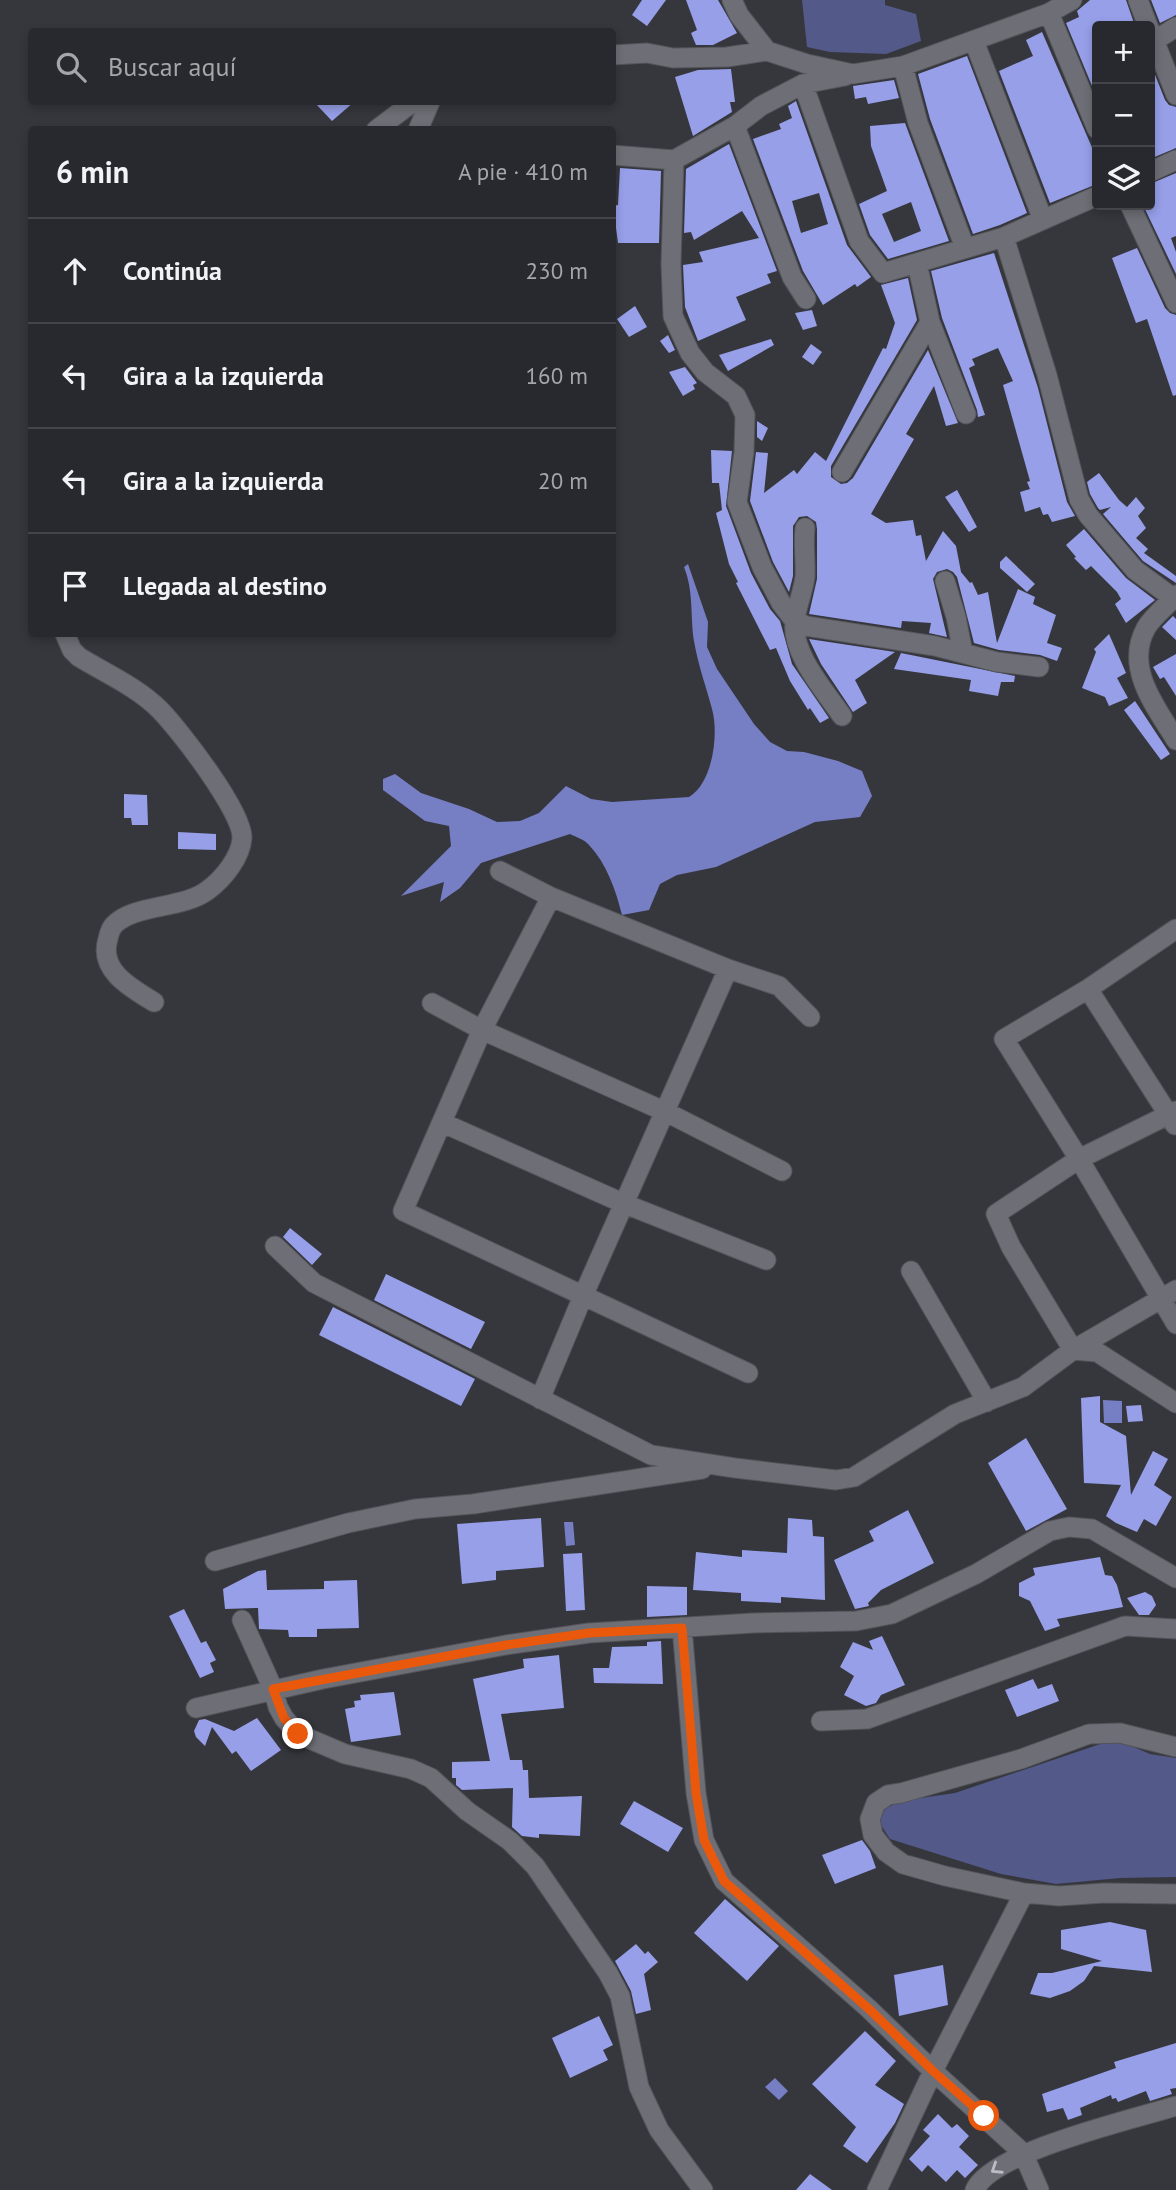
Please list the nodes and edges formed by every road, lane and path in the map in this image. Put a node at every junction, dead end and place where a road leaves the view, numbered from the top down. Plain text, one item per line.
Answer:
1 (732, 0) edge
2 (1072, 0) edge
3 (1138, 0) edge
4 (1049, 13) junction
5 (1147, 21) edge
6 (1176, 27) edge
7 (1155, 31) edge
8 (974, 41) junction
9 (1155, 42) edge
10 (767, 51) junction
11 (616, 55) edge
12 (903, 66) junction
13 (853, 74) junction
14 (803, 85) junction
15 (1176, 95) edge
16 (409, 105) edge
17 (429, 105) edge
18 (1092, 117) edge
19 (381, 126) edge
20 (420, 126) edge
21 (735, 126) junction
22 (616, 155) edge
23 (674, 160) junction
24 (1176, 160) edge
25 (1155, 170) edge
26 (1092, 198) edge
27 (1132, 210) edge
28 (1043, 220) junction
29 (1004, 237) junction
30 (965, 248) junction
31 (917, 263) junction
32 (806, 299) dead end
33 (1176, 303) edge
34 (930, 322) junction
35 (966, 414) dead end
36 (842, 472) dead end
37 (805, 528) dead end
38 (944, 581) dead end
39 (1175, 598) edge
40 (794, 620) junction
41 (66, 637) edge
42 (963, 653) junction
43 (1039, 667) dead end
44 (842, 716) dead end
45 (1176, 740) edge
46 (500, 871) dead end
47 (551, 897) junction
48 (1174, 935) edge
49 (728, 970) junction
50 (1088, 989) junction
51 (153, 1002) dead end
52 (432, 1003) dead end
53 (810, 1017) dead end
54 (482, 1030) junction
55 (666, 1112) junction
56 (1174, 1117) edge
57 (443, 1123) junction
58 (1079, 1159) junction
59 (782, 1171) dead end
60 (625, 1204) junction
61 (275, 1246) dead end
62 (766, 1260) dead end
63 (911, 1271) dead end
64 (1168, 1294) edge
65 (583, 1296) junction
66 (1176, 1324) edge
67 (1073, 1350) junction
68 (748, 1373) dead end
69 (540, 1399) junction
70 (987, 1402) junction
71 (1176, 1403) edge
72 (720, 1466) junction
73 (215, 1561) dead end
74 (1176, 1578) edge
75 (242, 1620) dead end
76 (682, 1628) junction
77 (1176, 1629) edge
78 (273, 1689) junction
79 (196, 1708) dead end
80 (821, 1721) dead end
81 (1176, 1747) edge
82 (1024, 1892) junction
83 (1176, 1894) edge
84 (933, 2071) junction
85 (1176, 2106) edge
86 (1023, 2153) junction
87 (703, 2190) edge
88 (877, 2190) edge
89 (975, 2190) edge
90 (1039, 2190) edge

1 - 10 street
2 - 4 street
3 - 5 street
4 - 8 street
4 - 18 street
6 - 7 street
8 - 12 street
8 - 28 street
9 - 15 street
10 - 11 street
10 - 13 street
12 - 13 street
12 - 30 street
13 - 14 street
14 - 21 street
14 - 31 street
16 - 19 street
17 - 20 street
21 - 23 street
21 - 32 street
22 - 23 street
23 - 40 street
24 - 25 street
26 - 28 street
27 - 33 street
28 - 29 street
29 - 30 street
29 - 39 street
30 - 31 street
31 - 34 street
34 - 35 street
34 - 36 street
37 - 40 street
38 - 42 street
39 - 45 street
40 - 42 street
40 - 44 street
41 - 51 street
42 - 43 street
46 - 47 street
47 - 49 street
47 - 54 street
48 - 50 street
49 - 53 street
49 - 55 street
50 - 56 street
50 - 58 street
52 - 54 street
54 - 55 street
54 - 57 street
55 - 59 street
55 - 60 street
56 - 58 street
57 - 60 street
57 - 65 street
58 - 64 street
58 - 67 street
60 - 62 street
60 - 65 street
61 - 69 street
63 - 70 street
64 - 66 street
64 - 67 street
65 - 68 street
65 - 69 street
67 - 70 street
67 - 71 street
69 - 72 street
70 - 72 street
72 - 73 street
74 - 76 street
75 - 78 street
76 - 78 street
76 - 84 street
77 - 80 street
78 - 79 street
78 - 87 street
81 - 82 street
82 - 83 street
82 - 84 street
84 - 86 street
84 - 88 street
85 - 86 street
86 -> 89 street
86 - 90 street

